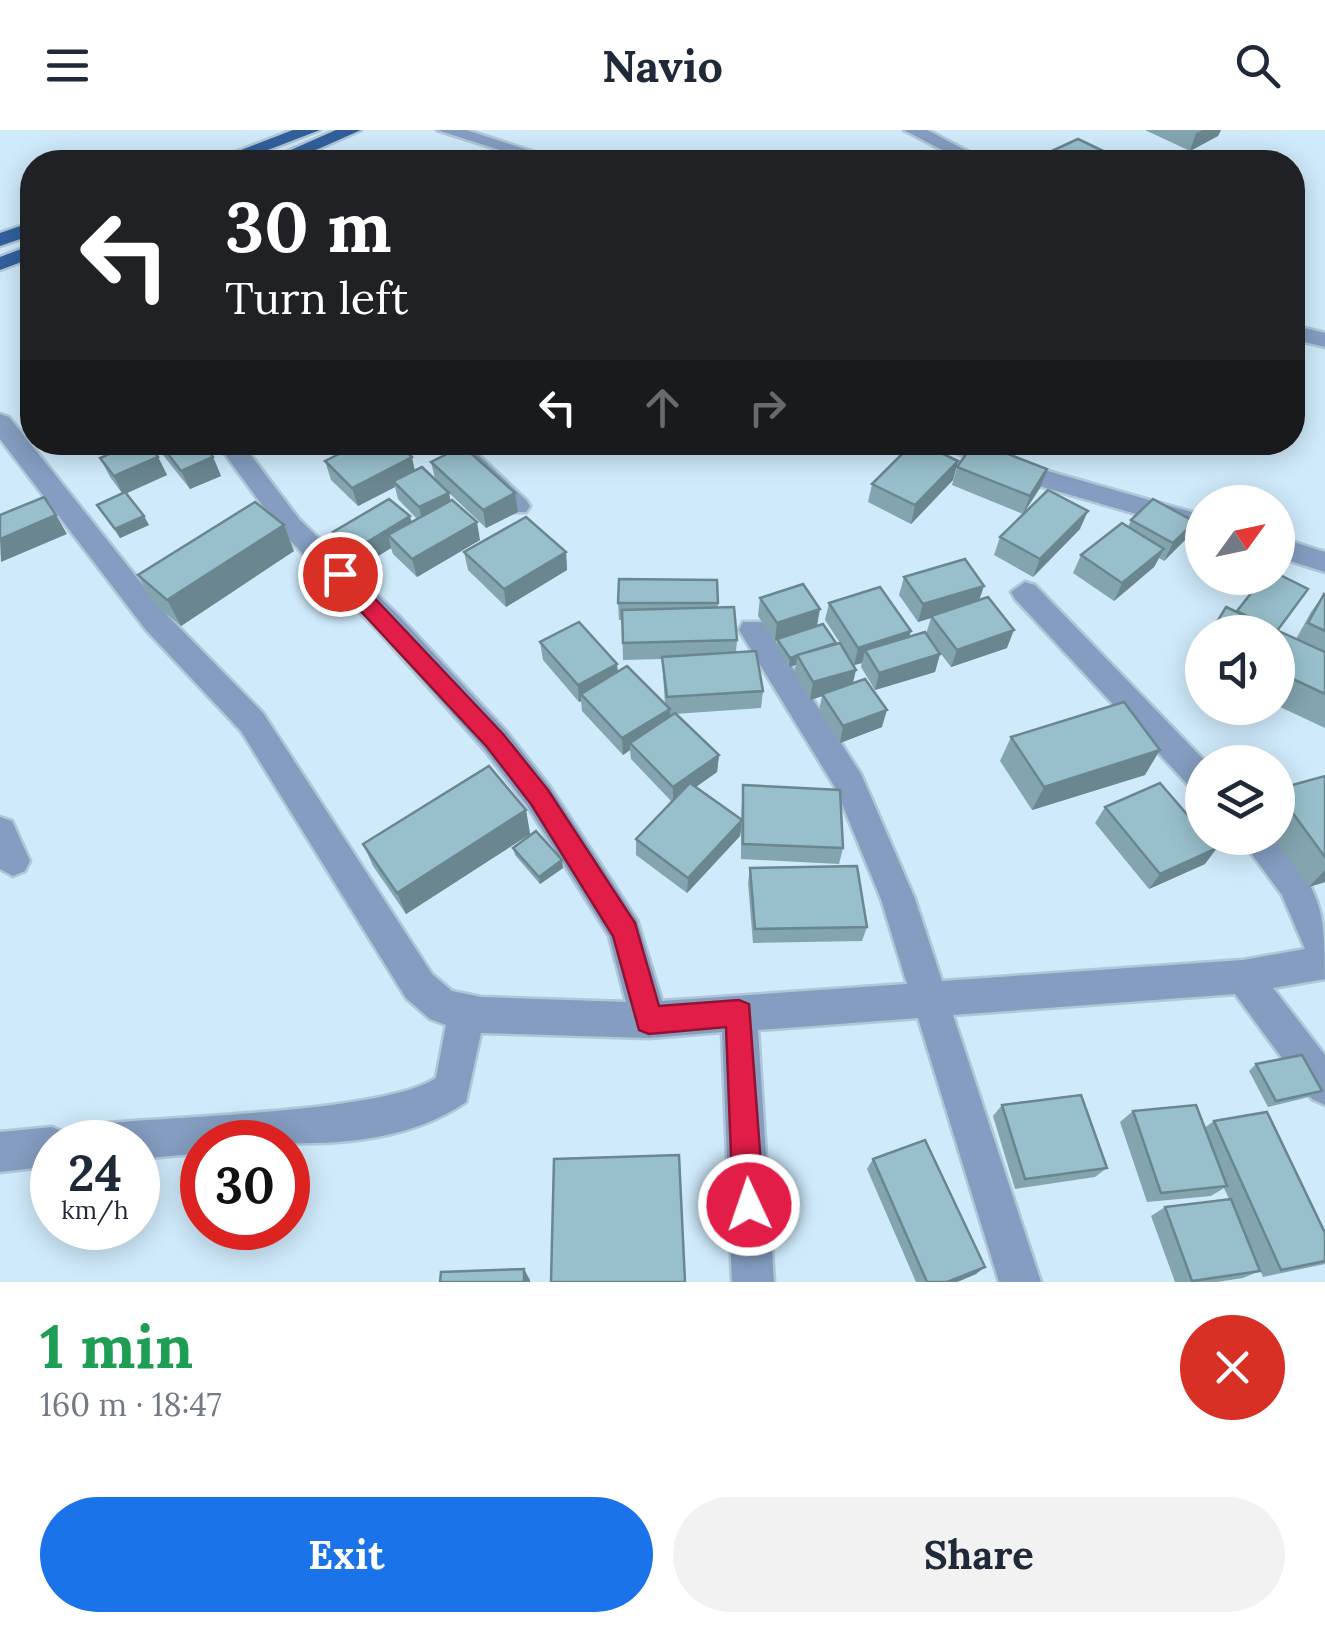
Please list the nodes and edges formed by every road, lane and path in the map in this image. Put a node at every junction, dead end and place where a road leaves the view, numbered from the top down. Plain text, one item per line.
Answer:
1 (312, 130) edge
2 (352, 130) edge
3 (446, 130) edge
4 (913, 130) edge
5 (254, 150) edge
6 (299, 150) edge
7 (515, 150) edge
8 (954, 150) edge
9 (36, 455) edge
10 (238, 455) edge
11 (464, 455) edge
12 (978, 455) edge
13 (517, 506) edge
14 (1185, 519) edge
15 (1295, 552) edge
16 (1325, 562) edge
17 (1024, 592) dead end
18 (752, 630) dead end
19 (1185, 762) edge
20 (1270, 855) edge
21 (1325, 959) edge
22 (1243, 977) junction
23 (932, 1000) junction
24 (466, 1012) junction
25 (739, 1013) junction
26 (649, 1020) junction
27 (1325, 1086) edge
28 (160, 1137) edge
29 (30, 1150) edge
30 (0, 1152) edge
31 (753, 1282) edge
32 (1020, 1282) edge

1 - 5 main road
2 - 6 main road
3 - 7 street
4 - 8 street
9 - 24 street
10 - 26 street
11 - 13 street
12 - 14 street
15 - 16 street
17 - 19 street
18 - 23 street
20 - 21 street
21 - 22 street
22 - 23 street
22 - 27 street
23 - 25 street
23 - 32 street
24 - 26 street
24 - 28 street
25 - 26 street
25 - 31 street
29 - 30 street

